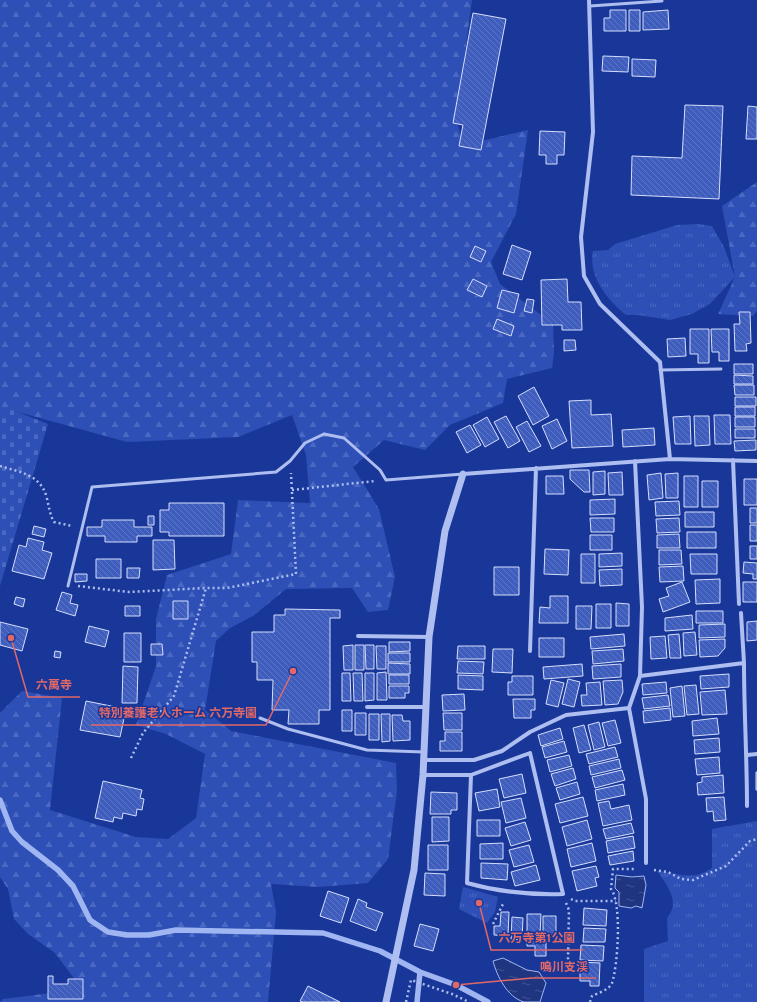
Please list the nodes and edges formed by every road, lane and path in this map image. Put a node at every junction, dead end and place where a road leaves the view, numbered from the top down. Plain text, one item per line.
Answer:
1 (590, 0) edge
2 (662, 1) edge
3 (590, 6) junction
4 (721, 369) dead end
5 (660, 370) junction
6 (670, 459) junction
7 (733, 460) junction
8 (290, 461) junction
9 (635, 461) junction
10 (757, 461) edge
11 (0, 466) edge
12 (536, 468) junction
13 (463, 474) junction
14 (386, 480) junction
15 (292, 490) junction
16 (82, 529) junction
17 (68, 586) joint
18 (206, 588) junction
19 (739, 604) dead end
20 (741, 613) dead end
21 (358, 636) dead end
22 (429, 637) junction
23 (530, 651) dead end
24 (744, 663) junction
25 (640, 676) junction
26 (367, 707) dead end
27 (426, 707) junction
28 (629, 708) junction
29 (260, 718) dead end
30 (424, 752) junction
31 (757, 754) edge
32 (748, 755) junction
33 (131, 758) dead end
34 (424, 760) junction
35 (423, 775) junction
36 (470, 775) junction
37 (747, 806) dead end
38 (757, 838) edge
39 (646, 863) joint
40 (646, 868) junction
41 (508, 892) junction
42 (563, 894) junction
43 (616, 901) junction
44 (493, 924) dead end
45 (568, 960) dead end
46 (386, 1002) edge
47 (406, 1002) edge
48 (468, 1002) edge
49 (590, 1002) edge

1 - 3 street
2 - 3 lane
3 - 5 street
4 - 5 lane
5 - 6 street
6 - 7 street
6 - 9 street
7 - 10 street
7 - 19 street
8 - 14 lane
8 - 15 path
8 - 16 lane
9 - 12 street
9 - 25 street
11 - 16 path
12 - 13 street
12 - 23 street
13 - 14 lane
13 - 22 street
14 - 15 path
15 - 18 path
16 - 17 lane
17 - 18 path
18 - 33 path
20 - 24 street
21 - 22 street
22 - 27 street
24 - 25 street
24 - 32 street
25 - 28 street
26 - 27 street
27 - 30 street
28 - 34 street
28 - 39 street
29 - 30 lane
30 - 34 street
31 - 32 street
32 - 37 street
34 - 35 street
35 - 36 street
35 - 46 street
36 - 41 street
36 - 42 street
38 - 40 path
39 - 40 path
40 - 43 path
41 - 42 street
41 - 44 path
42 - 43 path
42 - 45 path
43 - 49 path
47 - 48 path

